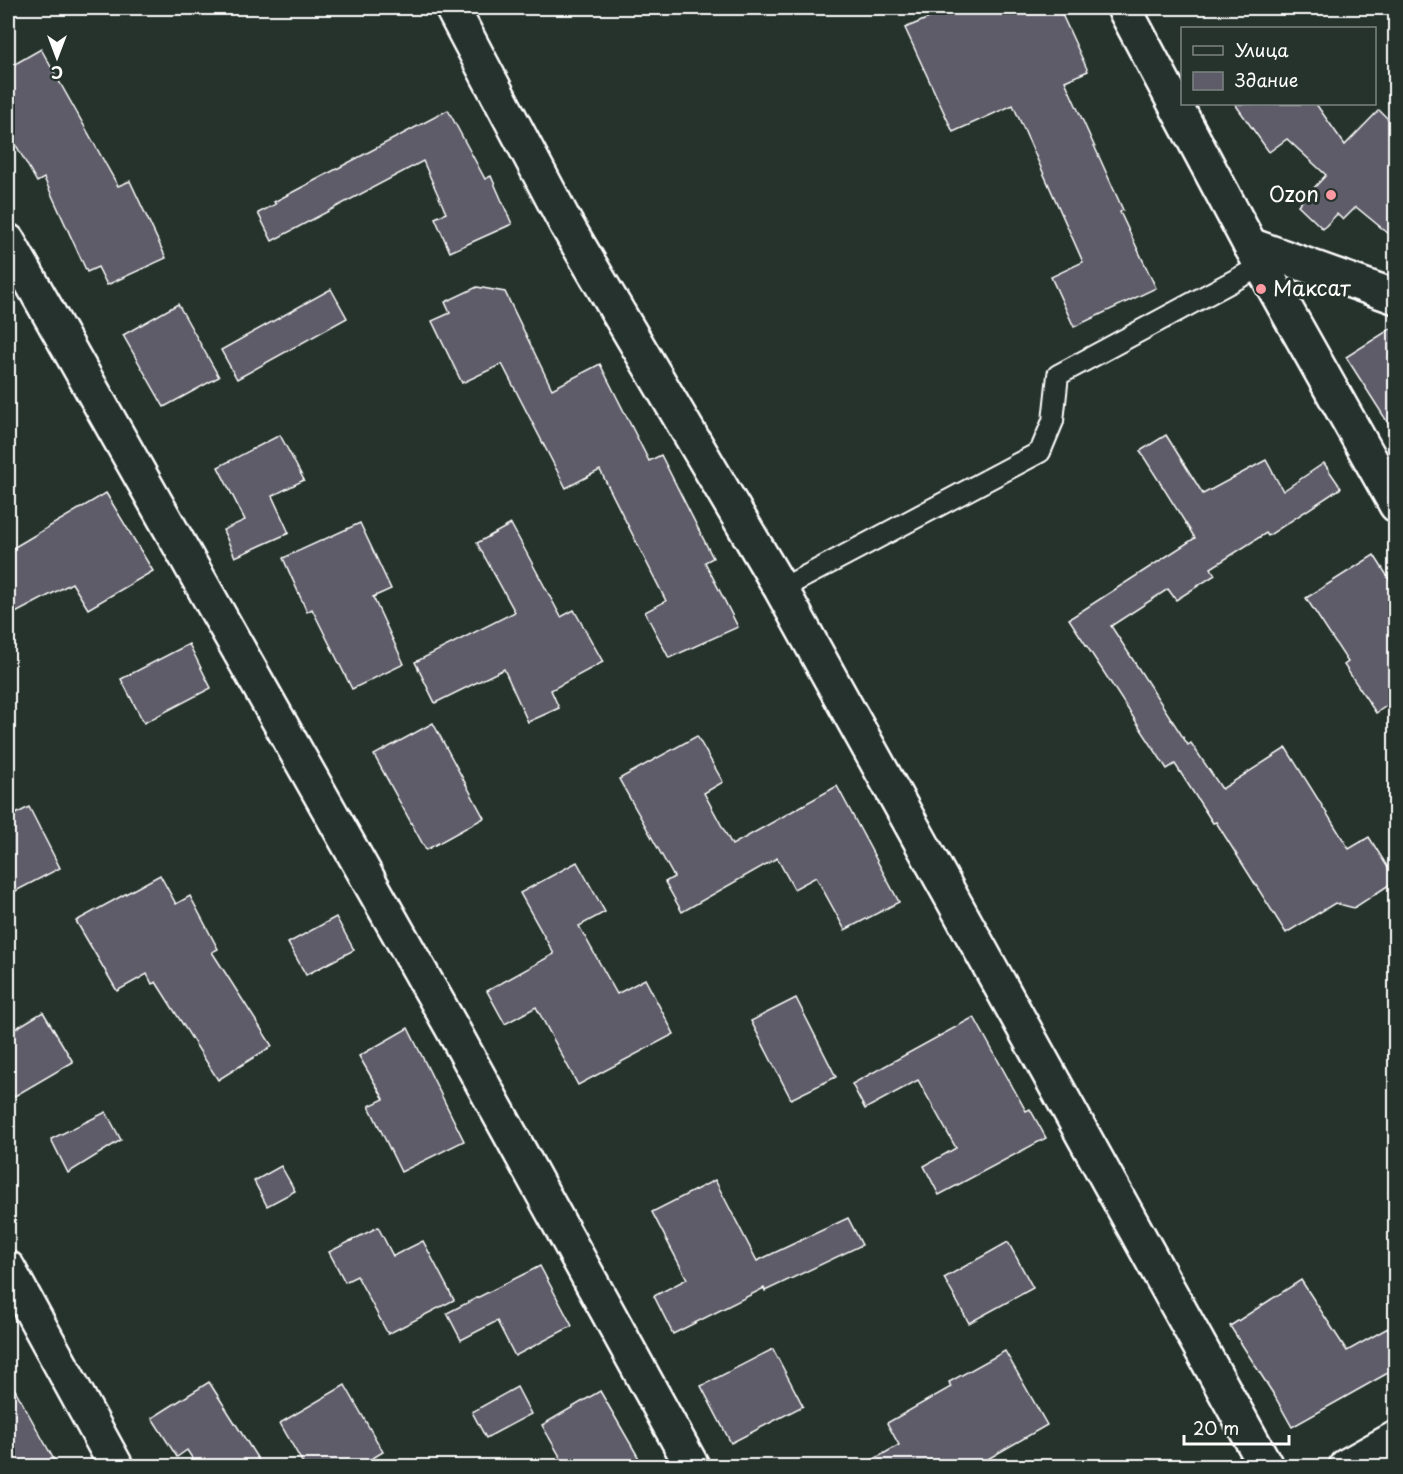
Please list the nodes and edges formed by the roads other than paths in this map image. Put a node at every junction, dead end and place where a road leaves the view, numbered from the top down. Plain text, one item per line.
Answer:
1 (452, 8) edge
2 (1124, 8) edge
3 (8, 242) edge
4 (1256, 255) junction
5 (1395, 297) edge
6 (1395, 505) edge
7 (781, 589) junction
8 (8, 1268) edge
9 (1395, 1438) edge
10 (116, 1467) edge
11 (692, 1467) edge
12 (1266, 1467) edge
13 (1346, 1467) edge

1 - 7 street
2 - 4 street
3 - 11 street
4 - 5 street
4 - 6 street
4 - 7 lane
7 - 12 street
8 - 10 street
9 - 13 street

